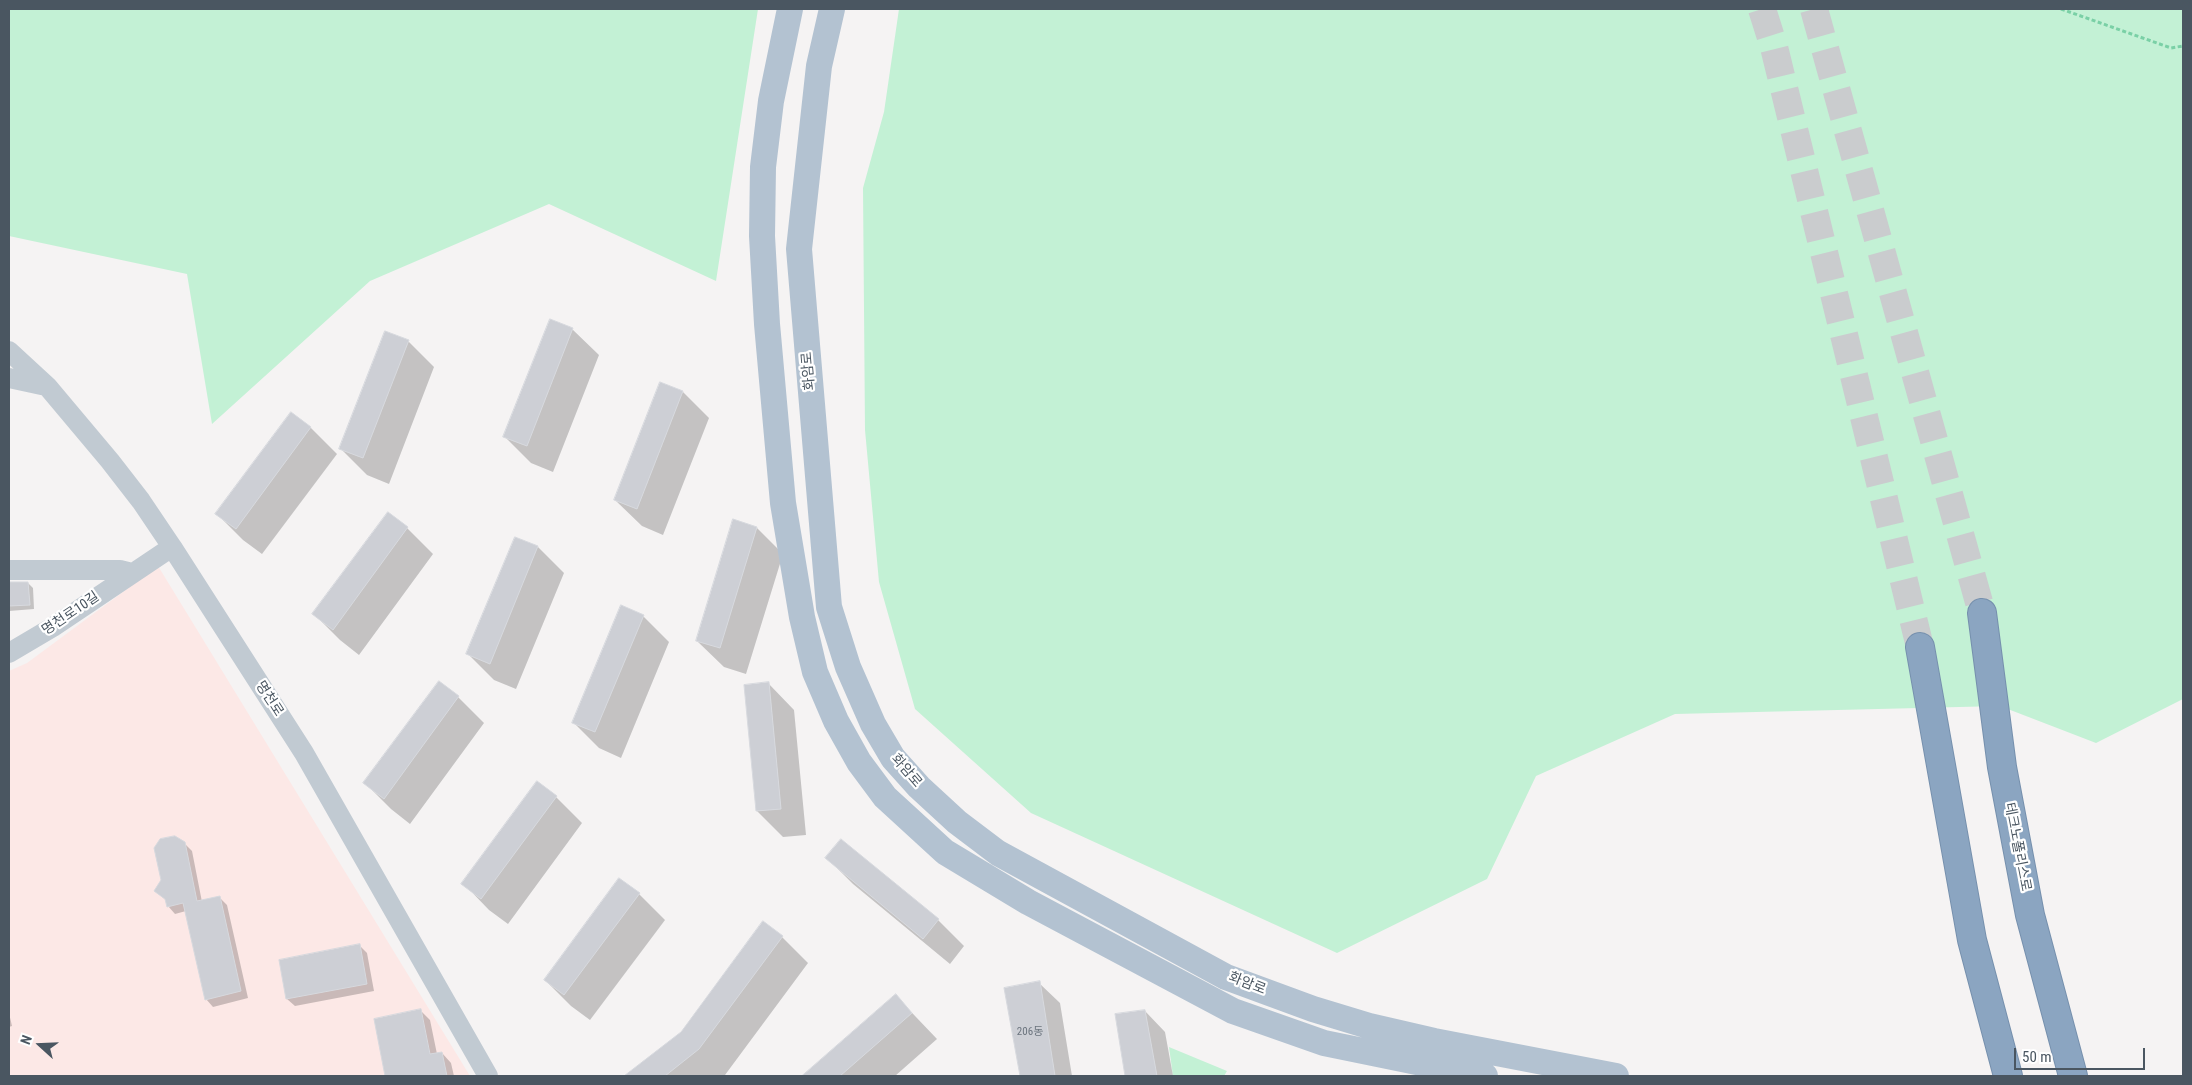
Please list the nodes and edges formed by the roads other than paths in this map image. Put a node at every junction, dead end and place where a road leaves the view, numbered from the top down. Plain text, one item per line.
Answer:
1 (790, 9) edge
2 (832, 9) edge
3 (9, 352) edge
4 (9, 378) edge
5 (47, 386) junction
6 (172, 547) junction
7 (9, 570) edge
8 (132, 573) junction
9 (1982, 614) tunnel mouth
10 (1920, 647) tunnel mouth
11 (9, 653) edge
12 (488, 1076) edge
13 (1485, 1076) edge
14 (1616, 1076) edge
15 (2008, 1076) edge
16 (2074, 1076) edge

1 - 13 main road, 화암로
2 - 14 main road, 화암로
3 - 5 street, 명천로
4 - 5 street
5 - 6 street, 명천로
6 - 8 street, 명천로10길
6 - 12 street, 명천로
7 - 8 street, 명천로10길
8 - 11 street, 명천로10길
9 - 16 highway, 테크노폴리스로
10 - 15 highway

